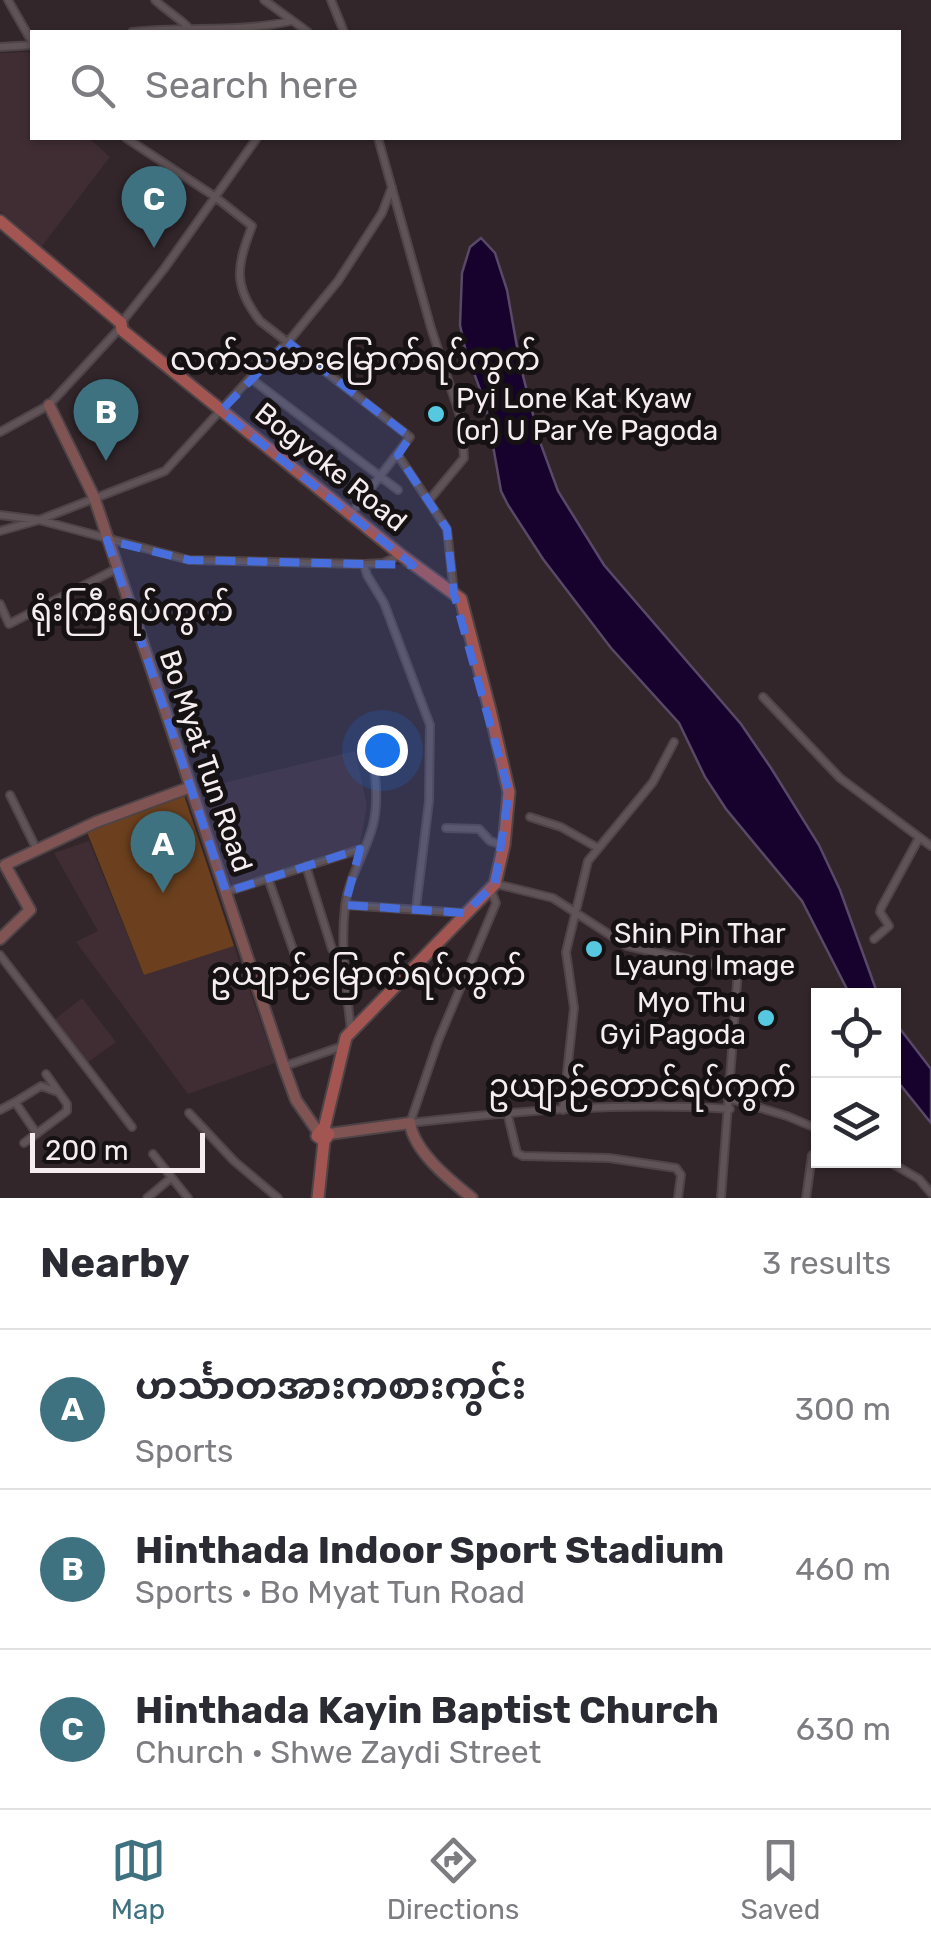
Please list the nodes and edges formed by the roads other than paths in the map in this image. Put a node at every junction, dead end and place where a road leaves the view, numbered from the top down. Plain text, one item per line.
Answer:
1 (8, 0) edge
2 (155, 0) edge
3 (264, 0) edge
4 (331, 0) edge
5 (291, 21) junction
6 (191, 30) edge
7 (305, 30) edge
8 (343, 30) edge
9 (30, 40) edge
10 (30, 44) edge
11 (0, 47) edge
12 (129, 140) edge
13 (256, 140) edge
14 (379, 140) edge
15 (392, 188) junction
16 (214, 196) junction
17 (0, 221) edge
18 (121, 326) junction
19 (288, 342) junction
20 (250, 378) junction
21 (48, 404) junction
22 (222, 410) junction
23 (0, 432) edge
24 (398, 454) junction
25 (380, 477) junction
26 (398, 490) dead end
27 (94, 497) junction
28 (430, 499) junction
29 (351, 514) junction
30 (0, 515) edge
31 (39, 520) junction
32 (0, 530) edge
33 (107, 540) junction
34 (401, 555) junction
35 (364, 564) junction
36 (116, 570) junction
37 (454, 594) junction
38 (0, 604) edge
39 (9, 624) junction
40 (0, 628) edge
41 (763, 697) dead end
42 (370, 739) dead end
43 (674, 742) dead end
44 (188, 788) junction
45 (10, 795) dead end
46 (530, 817) dead end
47 (446, 828) dead end
48 (919, 838) junction
49 (504, 846) junction
50 (931, 846) edge
51 (365, 847) junction
52 (598, 848) junction
53 (38, 850) junction
54 (2, 862) edge
55 (306, 866) junction
56 (268, 878) junction
57 (492, 886) junction
58 (226, 892) junction
59 (345, 906) junction
60 (416, 908) junction
61 (574, 910) junction
62 (465, 914) junction
63 (0, 939) edge
64 (874, 939) dead end
65 (0, 954) edge
66 (344, 962) junction
67 (303, 978) junction
68 (258, 992) junction
69 (351, 1032) junction
70 (343, 1046) junction
71 (284, 1066) junction
72 (46, 1074) dead end
73 (59, 1092) junction
74 (730, 1099) junction
75 (15, 1102) junction
76 (730, 1109) junction
77 (0, 1110) edge
78 (563, 1110) junction
79 (507, 1112) junction
80 (190, 1113) dead end
81 (132, 1127) dead end
82 (411, 1127) junction
83 (811, 1127) edge
84 (36, 1134) junction
85 (323, 1135) junction
86 (24, 1142) dead end
87 (153, 1154) dead end
88 (811, 1163) edge
89 (900, 1168) edge
90 (171, 1178) junction
91 (931, 1193) edge
92 (182, 1196) edge
93 (147, 1198) edge
94 (278, 1198) edge
95 (315, 1198) edge
96 (472, 1198) edge
97 (678, 1198) edge
98 (721, 1198) edge
99 (806, 1198) edge

1 - 9 street
2 - 6 street
3 - 5 street
4 - 8 street
5 - 6 street
5 - 7 street
10 - 11 street
12 - 16 street
13 - 16 street
14 - 15 street
15 - 19 street
15 - 28 street
16 - 18 street
16 - 19 street
17 - 18 main road, Bogyoke Road
18 - 21 street
18 - 22 main road, Bogyoke Road
19 - 20 street
19 - 24 street
20 - 22 street
20 - 25 street
21 - 23 street
21 - 27 street, Bo Myat Tun Road
22 - 27 street
22 - 29 main road, Bogyoke Road
24 - 25 street
24 - 28 street
25 - 26 street
25 - 29 street
27 - 31 street
27 - 33 street, Bo Myat Tun Road
28 - 37 street
29 - 34 main road, Bogyoke Road
30 - 31 street
31 - 32 street
31 - 33 street
33 - 35 street
33 - 36 street, Bo Myat Tun Road
34 - 35 street
34 - 37 main road, Bogyoke Road
35 - 60 street
36 - 39 street
36 - 44 street, Bo Myat Tun Road
37 - 49 main road
38 - 39 street
39 - 40 street
41 - 48 street
42 - 51 street
43 - 52 street
44 - 53 street
44 - 58 street, Bo Myat Tun Road
45 - 53 street
46 - 52 street
47 - 49 street
48 - 50 street
48 - 64 street
49 - 57 main road
51 - 55 street
51 - 59 street
52 - 61 street
53 - 54 street
54 - 63 street
55 - 56 street
55 - 66 street
56 - 58 street
56 - 67 street
57 - 61 street
57 - 62 main road
57 - 82 street
58 - 68 street, Bo Myat Tun Road
59 - 60 street
59 - 66 street
60 - 62 street
61 - 74 street
61 - 78 street
62 - 69 main road
65 - 81 street
66 - 67 street
66 - 69 street
67 - 68 street
68 - 71 street, Bo Myat Tun Road
69 - 70 main road
70 - 71 street
70 - 85 main road
71 - 85 street, Bo Myat Tun Road
72 - 73 street
73 - 75 street
73 - 84 street
74 - 76 street
74 - 83 street
75 - 77 street
75 - 84 street
76 - 78 street
76 - 98 street
78 - 79 street
79 - 82 street
79 - 97 street
80 - 94 street
82 - 85 street
82 - 96 street
84 - 86 street
85 - 95 main road
87 - 90 street
88 - 99 street
89 - 91 street
90 - 92 street
90 - 93 street

